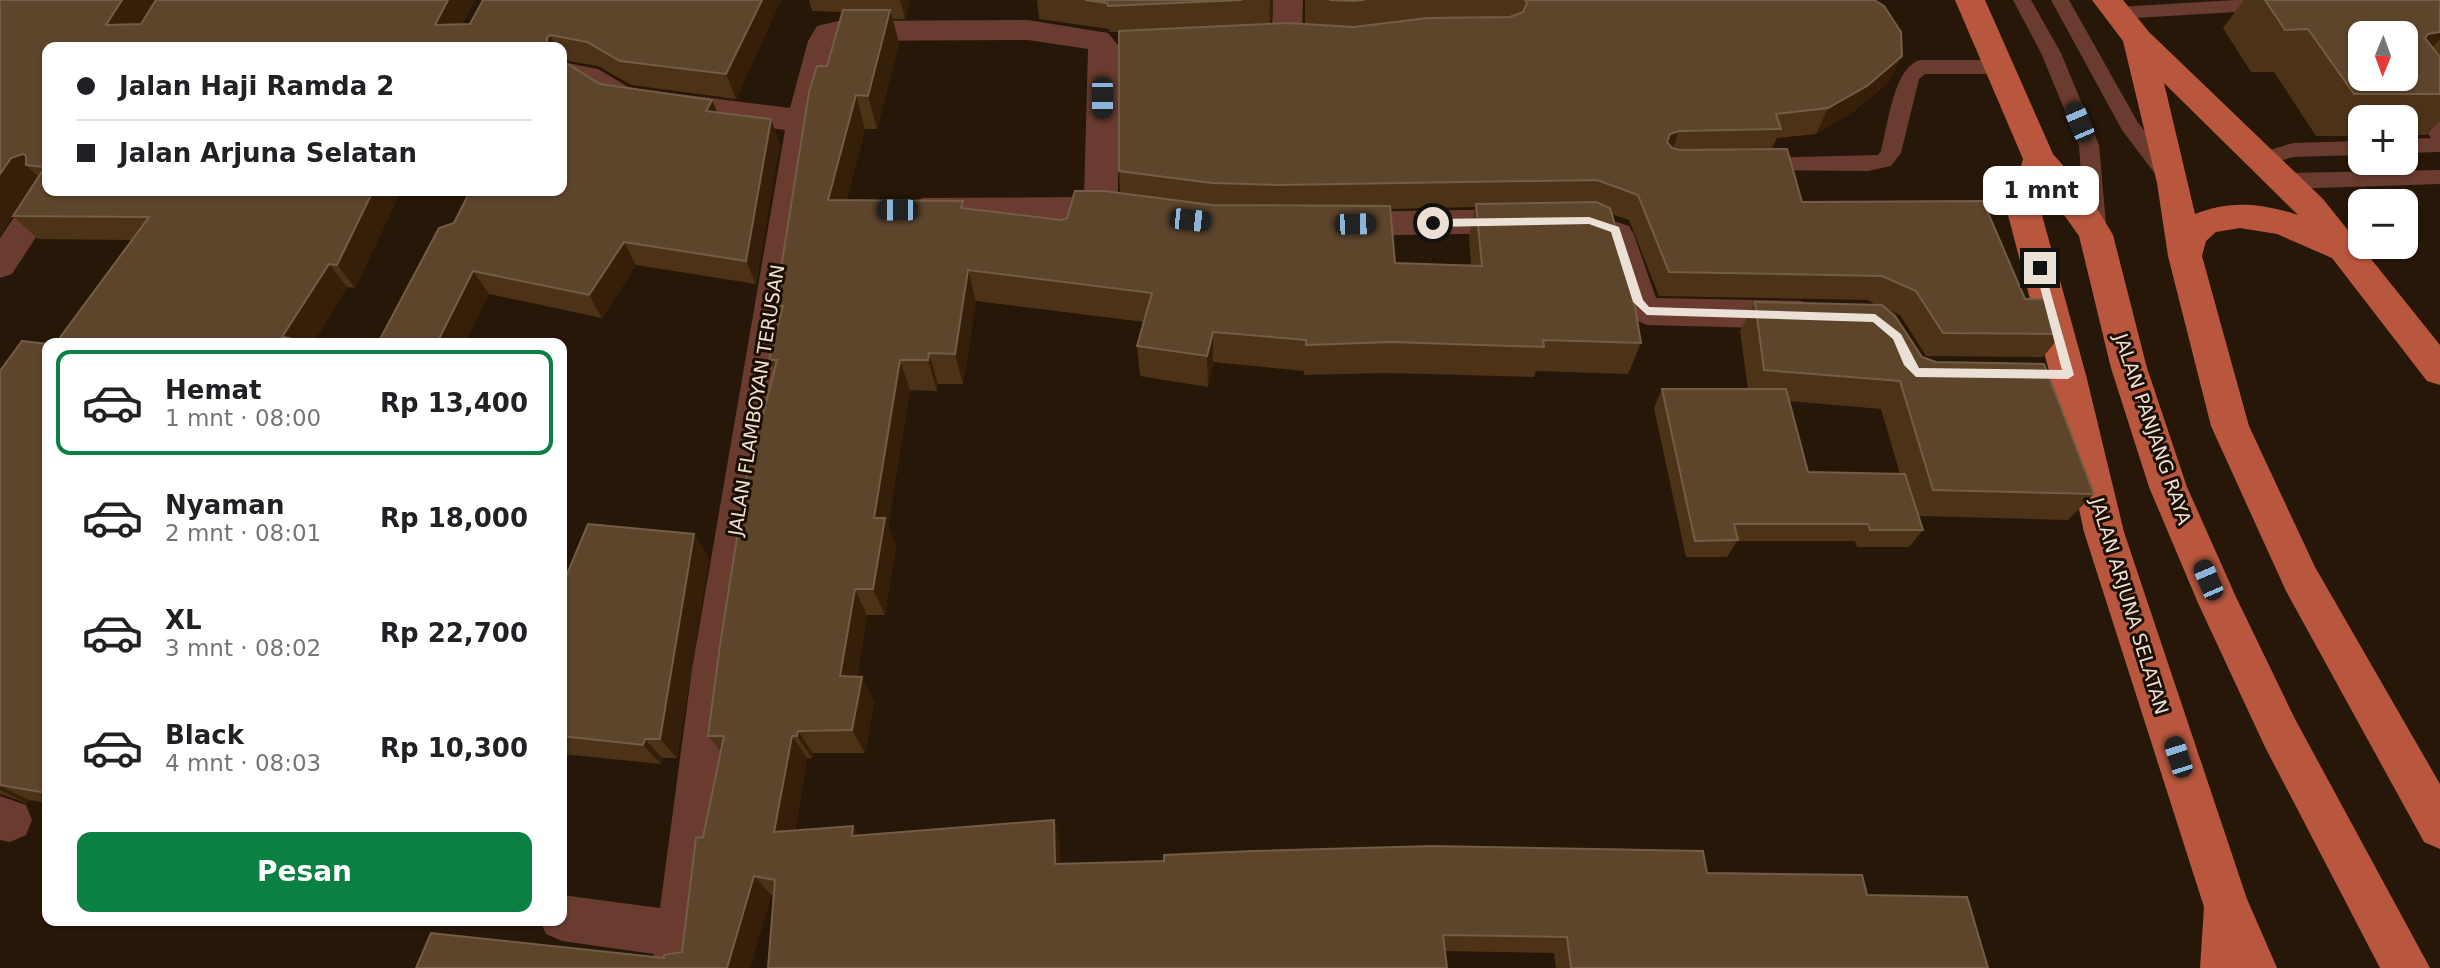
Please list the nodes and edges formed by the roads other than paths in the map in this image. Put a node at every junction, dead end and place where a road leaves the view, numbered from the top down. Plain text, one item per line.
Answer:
1 (1288, 0) edge
2 (1970, 0) edge
3 (2022, 0) edge
4 (2060, 0) edge
5 (2259, 2) edge
6 (2289, 4) edge
7 (2112, 7) edge
8 (1031, 15) edge
9 (1287, 37) edge
10 (2138, 39) junction
11 (2001, 67) junction
12 (567, 73) edge
13 (2408, 91) edge
14 (802, 121) junction
15 (2440, 135) edge
16 (2440, 145) edge
17 (2418, 146) edge
18 (2348, 148) edge
19 (2039, 159) junction
20 (1736, 165) edge
21 (2274, 170) junction
22 (2440, 177) edge
23 (2173, 183) junction
24 (46, 196) edge
25 (1107, 209) junction
26 (899, 210) edge
27 (1148, 216) edge
28 (1589, 220) edge
29 (1548, 221) edge
30 (1304, 225) edge
31 (2096, 235) junction
32 (2185, 256) junction
33 (2354, 262) junction
34 (0, 265) edge
35 (1840, 316) edge
36 (2440, 371) edge
37 (2440, 827) edge
38 (2227, 907) junction
39 (567, 919) edge
40 (678, 951) edge
41 (2224, 968) edge
42 (2253, 968) edge
43 (2406, 968) edge

1 - 9 street
2 - 11 main road, JALAN PANJANG RAYA
3 - 31 lane
4 - 23 lane
5 - 6 lane
5 - 7 lane
7 - 10 main road
8 - 14 street, JALAN FLAMBOYAN TERUSAN
8 - 25 street
10 - 21 main road
10 - 23 main road
11 - 19 main road, JALAN PANJANG RAYA
11 - 20 lane
12 - 14 street
13 - 15 lane
14 - 40 street, JALAN FLAMBOYAN TERUSAN
16 - 17 lane
18 - 21 lane
19 - 31 main road, JALAN PANJANG RAYA
19 - 38 main road, JALAN ARJUNA SELATAN
21 - 22 lane
21 - 33 main road
23 - 32 main road
24 - 34 street
25 - 26 street
25 - 27 street
28 - 35 street
29 - 30 street
31 - 43 main road, JALAN PANJANG RAYA
32 - 33 main road
32 - 37 main road
33 - 36 main road
38 - 41 main road, JALAN ARJUNA SELATAN
38 - 42 main road
39 - 40 street

